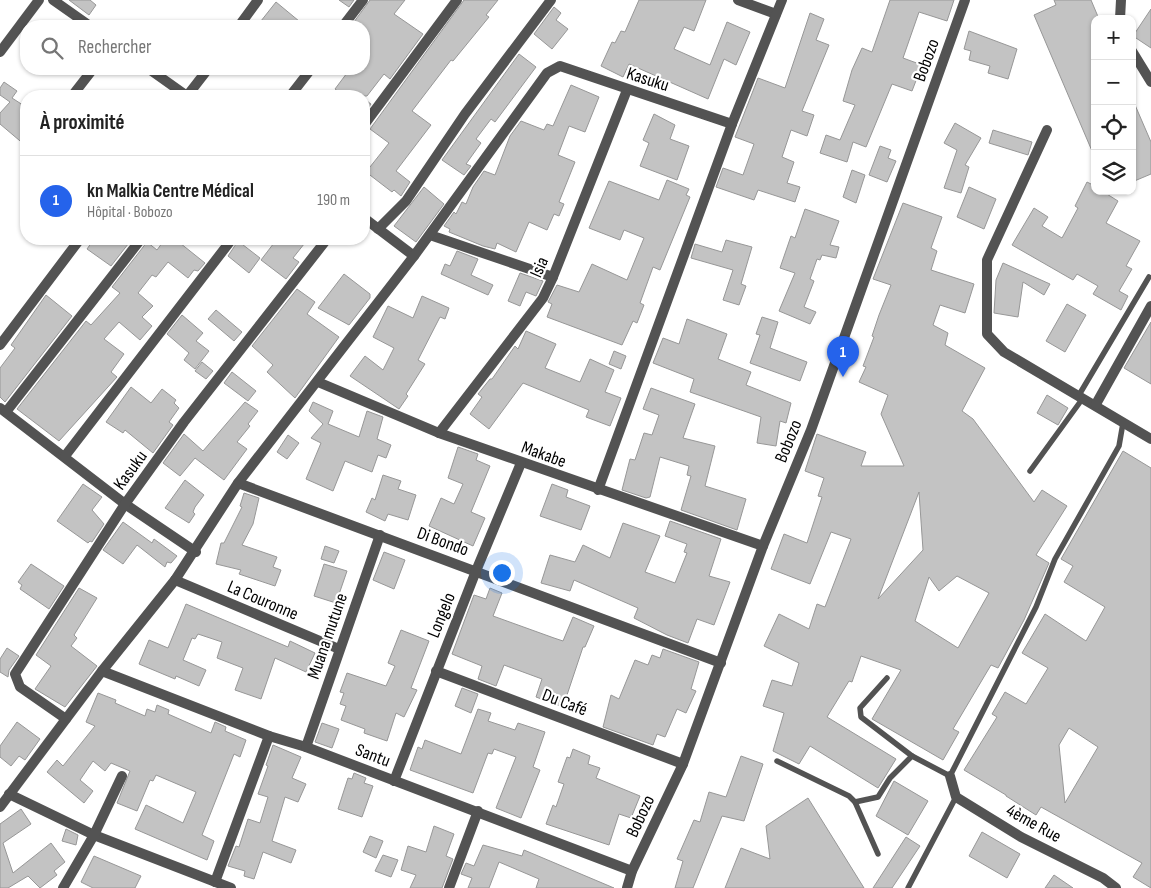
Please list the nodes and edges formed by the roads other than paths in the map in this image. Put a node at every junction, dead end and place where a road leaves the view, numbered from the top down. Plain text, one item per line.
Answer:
1 (39, 0) edge
2 (53, 0) edge
3 (258, 0) edge
4 (363, 0) edge
5 (457, 0) edge
6 (551, 0) edge
7 (738, 0) edge
8 (782, 0) edge
9 (965, 0) edge
10 (1120, 0) edge
11 (776, 14) junction
12 (1120, 15) edge
13 (24, 20) edge
14 (81, 20) edge
15 (243, 20) edge
16 (348, 20) edge
17 (20, 25) edge
18 (0, 52) edge
19 (1136, 58) edge
20 (88, 75) edge
21 (157, 75) edge
22 (203, 75) edge
23 (306, 75) edge
24 (1151, 82) edge
25 (77, 90) edge
26 (179, 90) edge
27 (192, 90) edge
28 (295, 90) edge
29 (627, 90) junction
30 (370, 118) edge
31 (732, 124) junction
32 (1047, 130) dead end
33 (370, 223) edge
34 (378, 229) junction
35 (430, 234) junction
36 (75, 245) edge
37 (136, 245) edge
38 (227, 245) edge
39 (322, 245) edge
40 (414, 256) junction
41 (553, 277) junction
42 (1149, 277) dead end
43 (1151, 306) edge
44 (0, 345) edge
45 (318, 382) junction
46 (1081, 396) junction
47 (1096, 404) junction
48 (3, 410) edge
49 (1123, 423) junction
50 (439, 433) junction
51 (1151, 439) edge
52 (65, 456) junction
53 (522, 463) junction
54 (1030, 471) dead end
55 (238, 483) junction
56 (598, 490) junction
57 (125, 504) junction
58 (380, 536) junction
59 (763, 546) junction
60 (196, 552) junction
61 (476, 571) junction
62 (175, 580) junction
63 (339, 649) junction
64 (721, 663) junction
65 (102, 671) junction
66 (436, 671) junction
67 (886, 678) dead end
68 (66, 719) junction
69 (269, 736) junction
70 (306, 747) junction
71 (912, 756) junction
72 (777, 761) dead end
73 (683, 764) junction
74 (122, 776) dead end
75 (950, 776) junction
76 (394, 781) junction
77 (10, 794) junction
78 (956, 797) junction
79 (855, 802) junction
80 (0, 807) edge
81 (478, 811) junction
82 (94, 835) junction
83 (878, 854) dead end
84 (632, 872) junction
85 (205, 877) junction
86 (215, 882) junction
87 (62, 888) edge
88 (201, 888) edge
89 (231, 888) edge
90 (449, 888) edge
91 (627, 888) edge
92 (908, 888) edge
93 (1116, 888) edge

1 - 13 street
2 - 14 street
3 - 15 street
4 - 16 street
5 - 30 street
6 - 34 street
7 - 11 street
8 - 11 street
9 - 59 street, Bobozo
10 - 12 street
11 - 31 street
17 - 18 street
19 - 24 street
20 - 25 street
21 - 26 street
22 - 27 street
23 - 28 street
29 - 31 street, Kasuku
29 - 35 street, Kasuku
29 - 41 street, Isia
31 - 56 street
32 - 46 street
33 - 34 street
34 - 40 street
35 - 40 street
35 - 41 street
36 - 44 street
37 - 48 street
38 - 52 street
39 - 57 street, Kasuku
40 - 45 street
41 - 50 street, Isia
42 - 46 lane
43 - 47 street
45 - 50 street, Makabe
45 - 55 street
46 - 47 street
46 - 54 lane
47 - 49 street
48 - 52 street
49 - 51 street
49 - 75 lane
50 - 53 street, Makabe
52 - 57 street
53 - 56 street, Makabe
53 - 61 street, Longelo
55 - 58 street, Di Bondo
55 - 60 street
56 - 59 street, Makabe
57 - 60 street
57 - 68 street, Kasuku
58 - 61 street, Di Bondo
58 - 63 street, Muana mutune
59 - 64 street, Bobozo
60 - 62 street
61 - 64 street, Di Bondo
61 - 66 street, Longelo
62 - 63 street, La Couronne
62 - 65 street
63 - 70 street, Muana mutune
64 - 73 street, Bobozo
65 - 68 street
65 - 69 street, Santu
66 - 73 street, Du Café
66 - 76 street, Longelo
67 - 71 lane
68 - 77 street
69 - 70 street, Santu
69 - 86 street
70 - 76 street, Santu
71 - 75 lane
71 - 79 lane
72 - 79 lane
73 - 84 street, Bobozo
74 - 82 street
75 - 78 street
76 - 81 street, Santu
77 - 80 street
77 - 82 street
78 - 92 lane
78 - 93 street, 4ème Rue
79 - 83 lane
81 - 84 street, Santu
81 - 90 street
82 - 85 street
82 - 87 street
84 - 91 street, Bobozo
85 - 86 street
85 - 88 street
86 - 89 street

